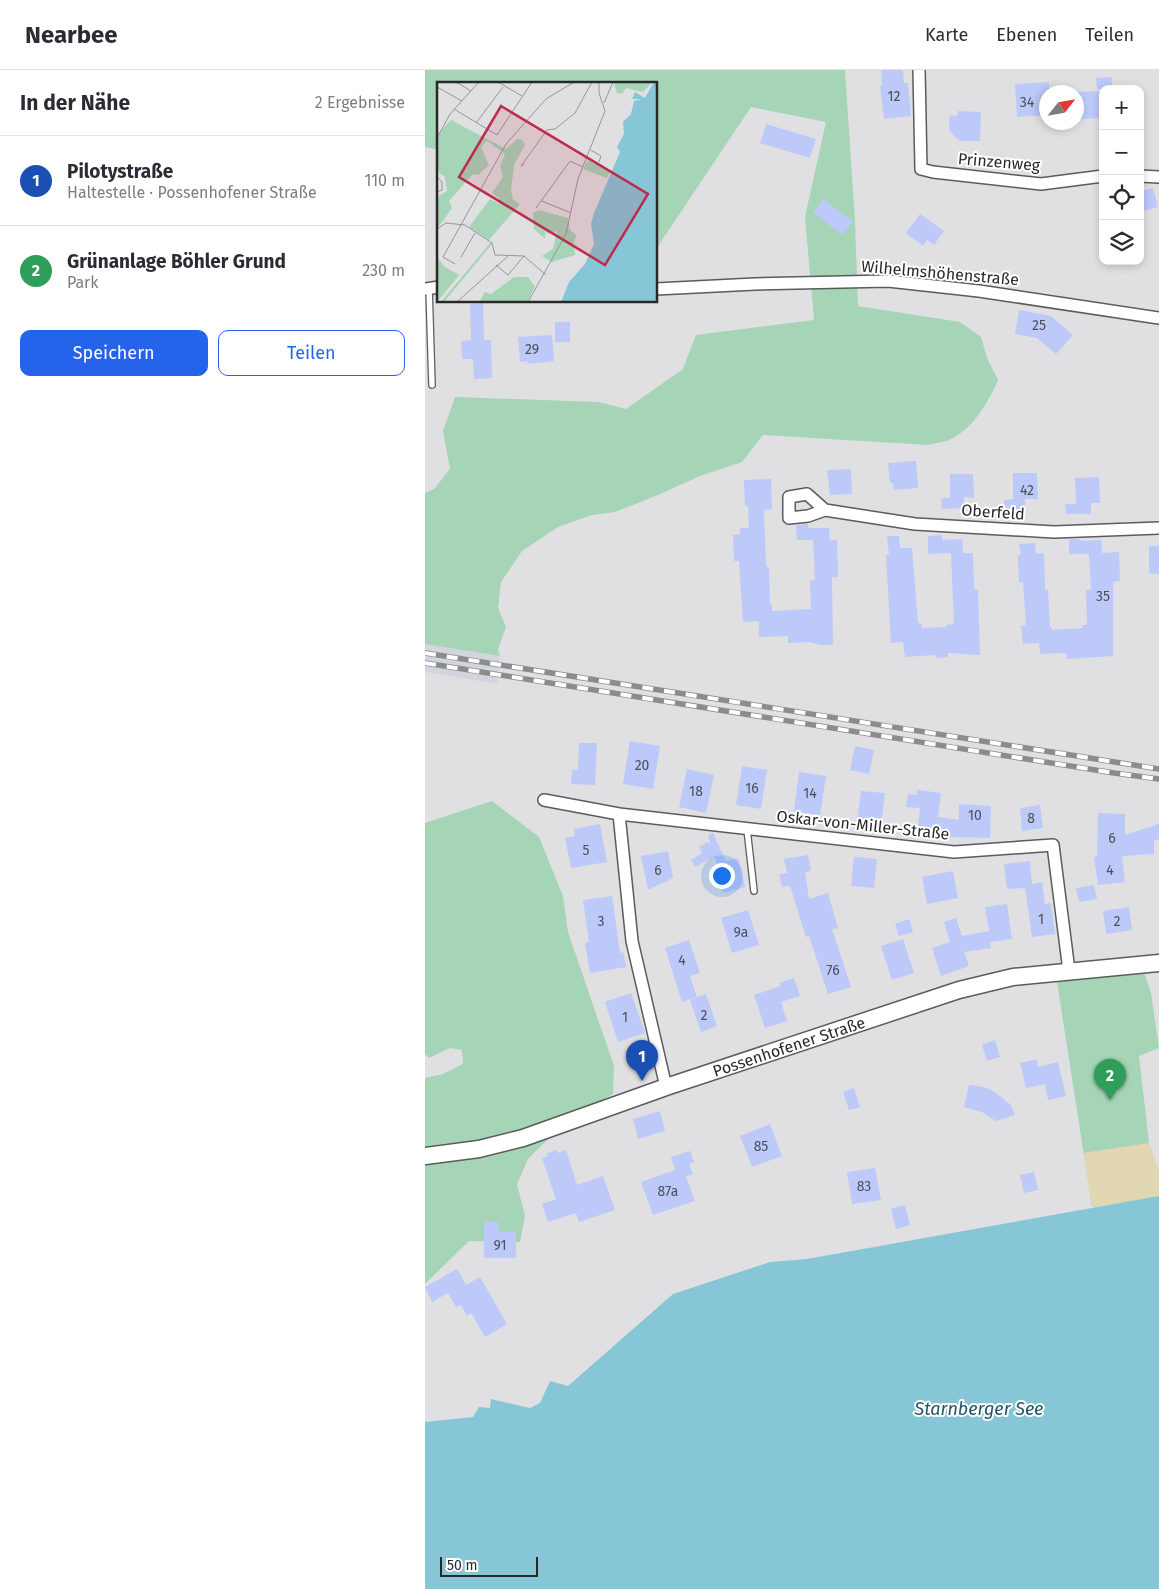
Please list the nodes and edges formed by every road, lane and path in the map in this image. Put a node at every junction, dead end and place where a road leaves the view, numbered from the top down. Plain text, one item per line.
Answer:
1 (919, 70) edge
2 (1144, 176) edge
3 (1099, 177) edge
4 (1159, 177) edge
5 (431, 288) edge
6 (657, 289) edge
7 (1159, 318) edge
8 (432, 385) dead end
9 (825, 510) dead end
10 (1159, 528) edge
11 (544, 800) dead end
12 (619, 814) junction
13 (747, 829) junction
14 (754, 891) dead end
15 (1159, 963) edge
16 (1069, 971) junction
17 (667, 1087) junction
18 (425, 1156) edge

1 - 3 street, Prinzenweg
2 - 4 street
5 - 8 lane
6 - 7 street, Wilhelmshöhenstraße
9 - 10 street, Oberfeld
11 - 12 street, Oskar-von-Miller-Straße
12 - 13 street, Oskar-von-Miller-Straße
12 - 17 street
13 - 14 lane
13 - 16 street, Oskar-von-Miller-Straße
15 - 16 main road, Possenhofener Straße
16 - 17 main road, Possenhofener Straße
17 - 18 main road, Possenhofener Straße

